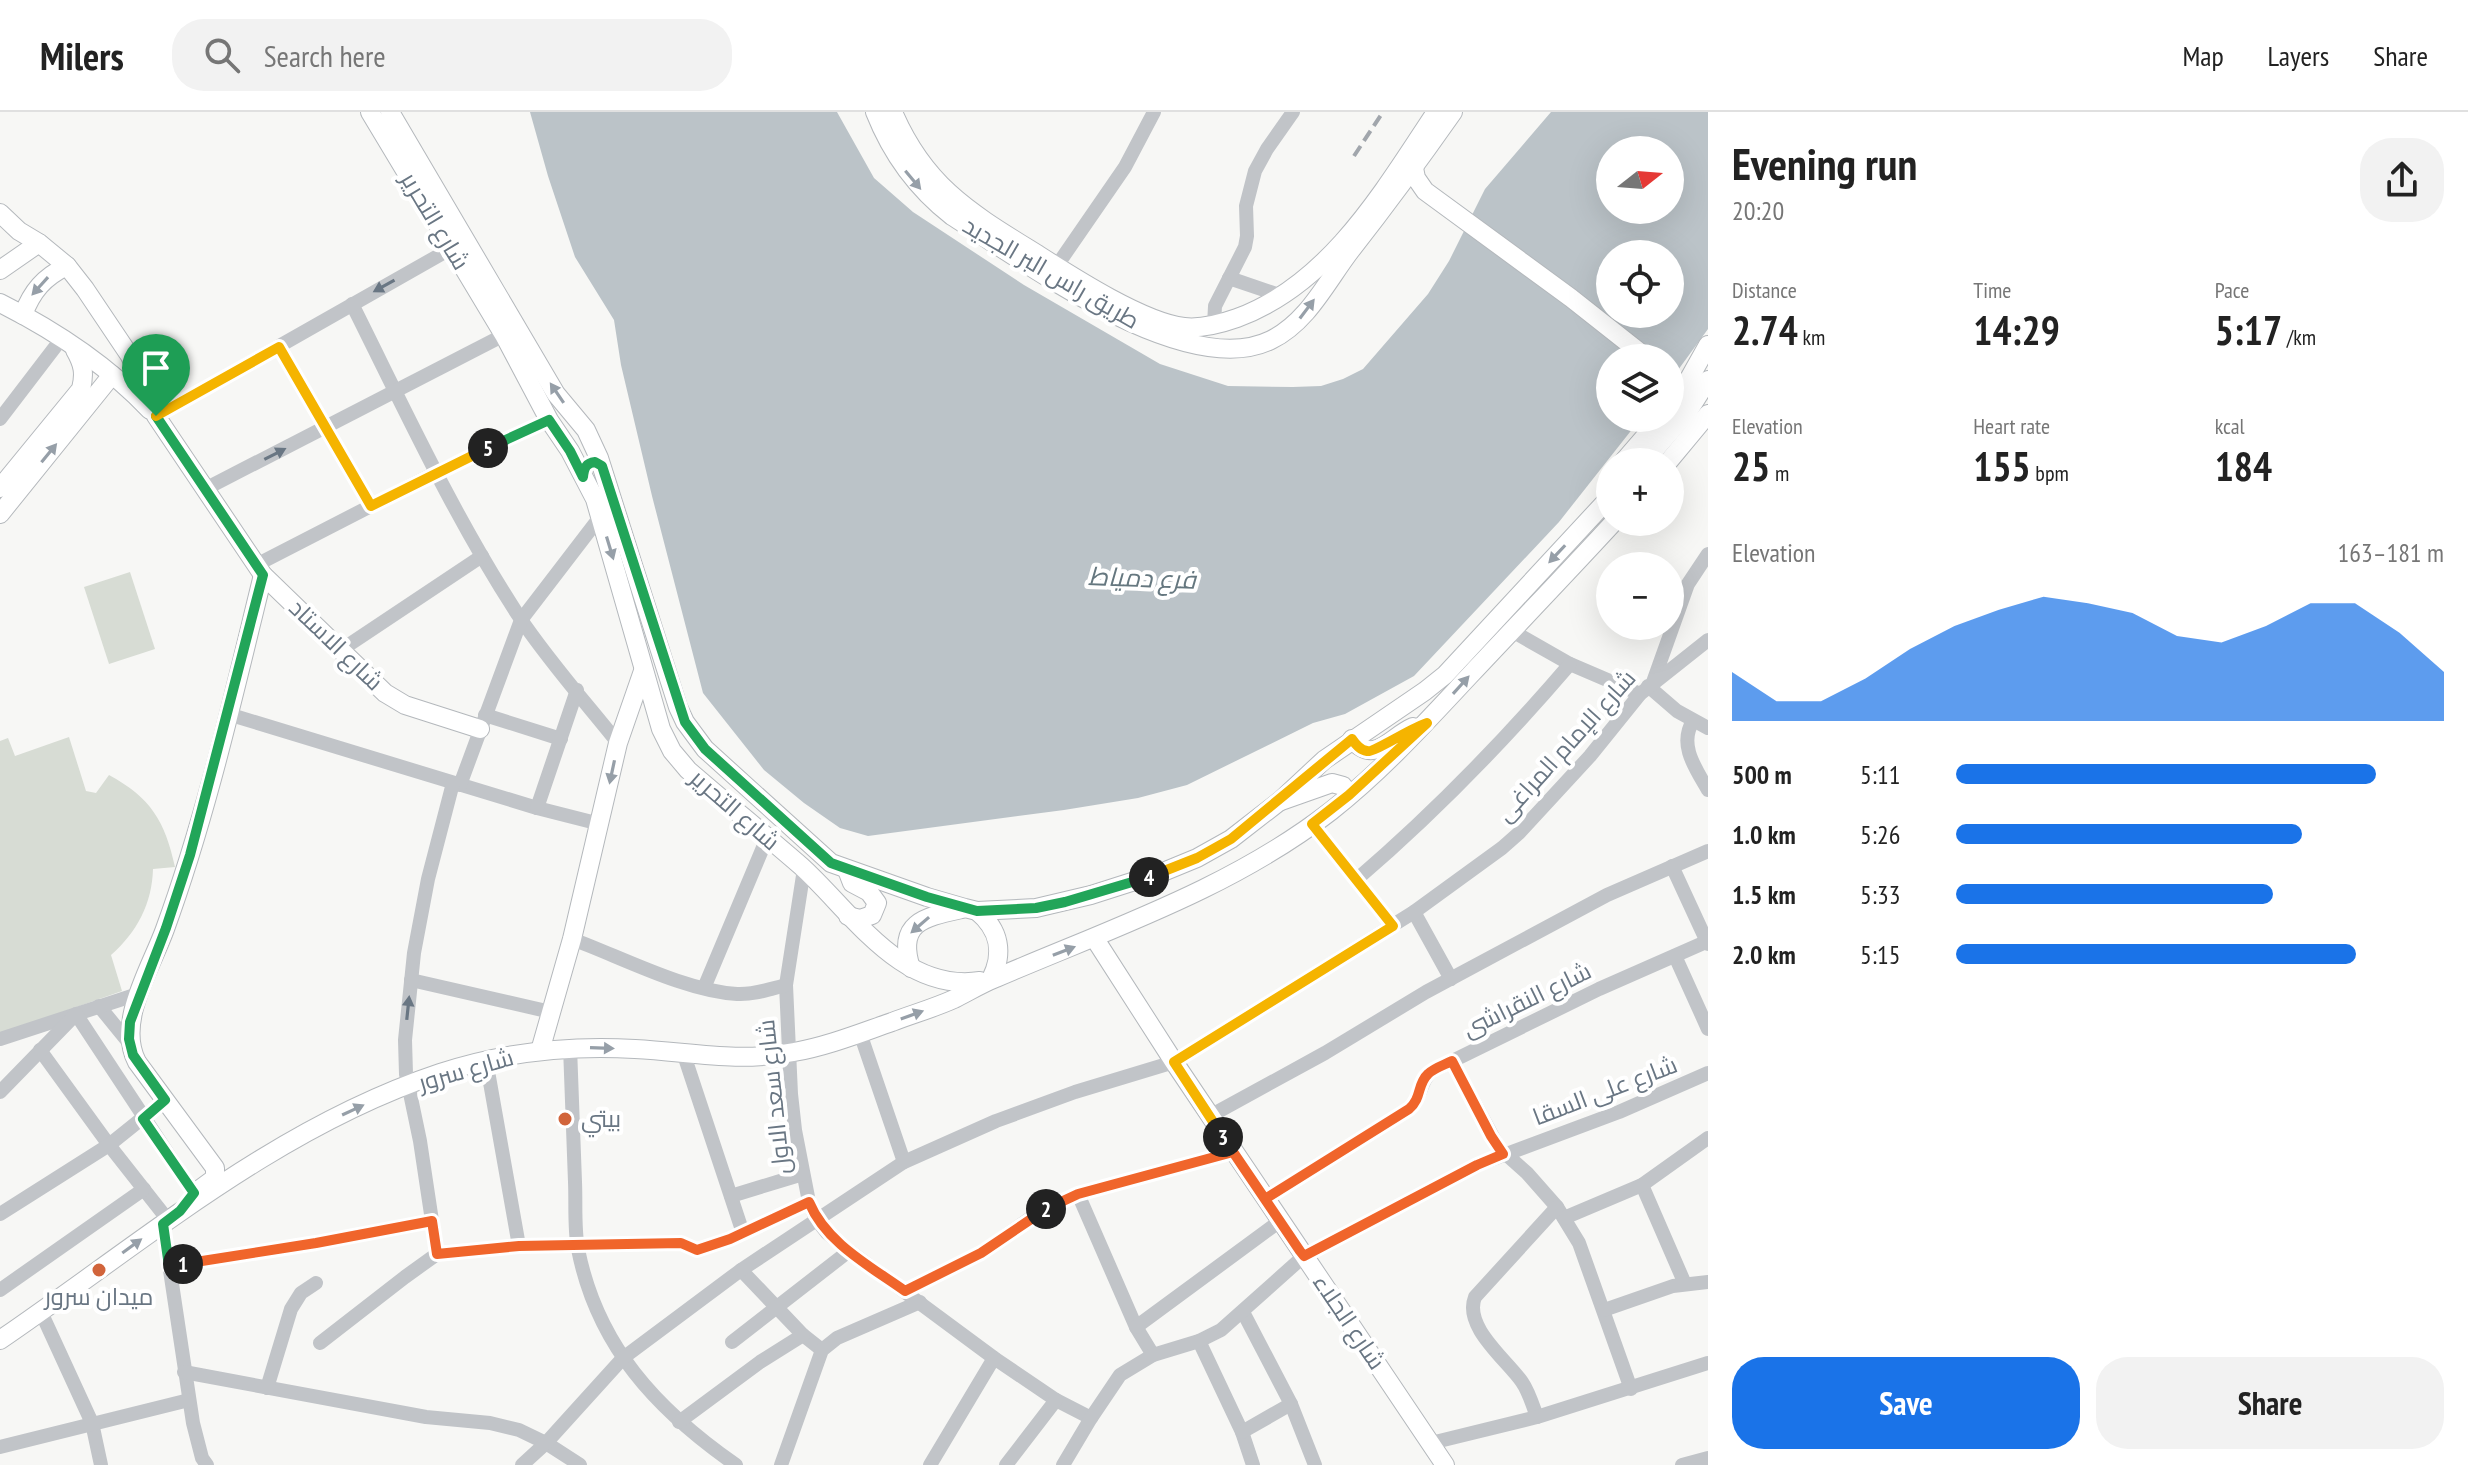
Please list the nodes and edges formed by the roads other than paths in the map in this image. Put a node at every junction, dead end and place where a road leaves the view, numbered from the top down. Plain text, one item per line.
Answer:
1 (370, 112) edge
2 (390, 112) edge
3 (875, 112) edge
4 (893, 112) edge
5 (1154, 112) edge
6 (1293, 112) edge
7 (1436, 112) edge
8 (1453, 112) edge
9 (1414, 168) junction
10 (1389, 203) junction
11 (0, 213) edge
12 (1463, 226) junction
13 (39, 243) junction
14 (452, 248) junction
15 (67, 266) junction
16 (1056, 267) junction
17 (0, 270) edge
18 (1229, 278) junction
19 (1275, 300) junction
20 (0, 303) edge
21 (352, 304) junction
22 (23, 315) junction
23 (1214, 325) junction
24 (1282, 333) junction
25 (504, 335) junction
26 (68, 343) junction
27 (1616, 344) edge
28 (1629, 344) edge
29 (1708, 345) edge
30 (279, 347) junction
31 (1217, 349) junction
32 (112, 375) junction
33 (1684, 378) edge
34 (1708, 380) edge
35 (397, 392) junction
36 (1708, 414) edge
37 (156, 416) junction
38 (0, 419) edge
39 (549, 420) junction
40 (582, 425) junction
41 (325, 428) junction
42 (1649, 432) edge
43 (561, 438) junction
44 (1635, 448) edge
45 (1656, 448) edge
46 (1680, 448) edge
47 (602, 466) junction
48 (437, 472) junction
49 (583, 477) junction
50 (0, 488) edge
51 (205, 489) junction
52 (371, 506) junction
53 (1596, 511) edge
54 (1596, 513) edge
55 (0, 514) edge
56 (1594, 515) junction
57 (600, 517) junction
58 (1601, 536) edge
59 (1708, 554) edge
60 (482, 556) junction
61 (260, 570) junction
62 (521, 620) junction
63 (1512, 631) junction
64 (1708, 640) edge
65 (341, 650) junction
66 (1570, 664) junction
67 (643, 671) junction
68 (1647, 687) junction
69 (577, 690) junction
70 (228, 714) junction
71 (1693, 721) junction
72 (483, 722) junction
73 (1427, 723) junction
74 (1708, 728) edge
75 (561, 739) junction
76 (1352, 739) junction
77 (618, 743) junction
78 (456, 784) junction
79 (1708, 790) edge
80 (1349, 795) junction
81 (1280, 801) junction
82 (537, 808) junction
83 (600, 824) junction
84 (1312, 824) junction
85 (767, 838) junction
86 (1708, 851) edge
87 (1672, 866) junction
88 (804, 869) junction
89 (847, 870) junction
90 (1356, 880) junction
91 (971, 909) junction
92 (1414, 912) junction
93 (848, 916) junction
94 (1393, 926) junction
95 (572, 939) junction
96 (1095, 939) junction
97 (1708, 942) edge
98 (1675, 956) junction
99 (911, 968) junction
100 (991, 979) junction
101 (1451, 979) junction
102 (411, 980) junction
103 (786, 985) junction
104 (704, 988) junction
105 (141, 993) junction
106 (99, 1006) junction
107 (551, 1012) junction
108 (76, 1014) junction
109 (1708, 1029) edge
110 (860, 1033) junction
111 (0, 1039) edge
112 (130, 1044) junction
113 (570, 1047) junction
114 (40, 1050) junction
115 (540, 1051) junction
116 (788, 1053) junction
117 (684, 1055) junction
118 (486, 1060) junction
119 (1452, 1061) junction
120 (1174, 1062) junction
121 (1708, 1073) edge
122 (409, 1086) junction
123 (0, 1092) edge
124 (165, 1100) junction
125 (1210, 1116) junction
126 (143, 1119) junction
127 (1708, 1138) edge
128 (109, 1145) junction
129 (1233, 1152) junction
130 (1503, 1154) junction
131 (904, 1162) junction
132 (803, 1174) junction
133 (1642, 1185) junction
134 (144, 1189) junction
135 (203, 1189) junction
136 (1078, 1194) junction
137 (731, 1196) junction
138 (1265, 1199) junction
139 (809, 1202) junction
140 (1560, 1212) junction
141 (0, 1214) edge
142 (170, 1218) junction
143 (816, 1219) junction
144 (432, 1221) junction
145 (1280, 1221) junction
146 (743, 1233) junction
147 (577, 1245) junction
148 (519, 1246) junction
149 (849, 1251) junction
150 (437, 1254) junction
151 (1304, 1256) junction
152 (169, 1266) junction
153 (741, 1270) junction
154 (1708, 1282) edge
155 (316, 1283) dead end
156 (1685, 1284) junction
157 (0, 1290) edge
158 (905, 1291) junction
159 (920, 1302) junction
160 (775, 1307) junction
161 (1604, 1310) junction
162 (41, 1312) junction
163 (1243, 1312) junction
164 (1136, 1327) junction
165 (803, 1335) junction
166 (0, 1340) edge
167 (1199, 1341) junction
168 (732, 1342) dead end
169 (320, 1343) dead end
170 (822, 1350) junction
171 (1153, 1355) junction
172 (623, 1358) junction
173 (994, 1358) junction
174 (1708, 1363) edge
175 (184, 1372) junction
176 (267, 1388) junction
177 (1631, 1389) junction
178 (189, 1400) junction
179 (1056, 1400) junction
180 (1291, 1404) junction
181 (1537, 1417) junction
182 (1091, 1418) junction
183 (679, 1422) junction
184 (92, 1423) junction
185 (1242, 1432) junction
186 (546, 1443) junction
187 (1431, 1443) junction
188 (0, 1447) edge
189 (1708, 1458) edge
190 (101, 1465) edge
191 (207, 1465) edge
192 (522, 1465) edge
193 (580, 1465) edge
194 (736, 1465) edge
195 (781, 1465) edge
196 (930, 1465) edge
197 (1006, 1465) edge
198 (1063, 1465) edge
199 (1253, 1465) edge
200 (1315, 1465) edge
201 (1445, 1465) edge
202 (1682, 1465) edge

1 - 14 street, شارع التحرير
40 -> 2 street, شارع التحرير
3 -> 31 street, طريق راس البر الجديد
4 - 16 street, طريق راس البر الجديد
5 - 16 street
6 - 18 street
7 - 19 street, طريق راس البر الجديد
8 - 9 street, طريق راس البر الجديد
9 - 10 street, طريق راس البر الجديد
9 - 12 street
10 - 12 street
24 -> 10 street, طريق راس البر الجديد
11 - 13 street, شارع الاستاد
12 - 27 street
12 - 28 street
13 - 15 street, شارع الاستاد
13 - 17 street
14 -> 21 street
14 - 25 street, شارع التحرير
15 -> 22 street
15 - 37 street, شارع الاستاد
16 - 23 street, طريق راس البر الجديد
18 - 19 street
18 - 23 street
19 - 23 street, طريق راس البر الجديد
19 - 24 street
20 - 22 street
21 - 30 street
21 - 35 street
22 - 26 street
23 - 31 street
24 - 31 street, طريق راس البر الجديد
25 - 35 street
25 - 39 street, شارع التحرير
26 - 32 street
26 - 38 street
26 - 50 street
29 - 33 street
30 - 37 street
30 - 41 street
32 - 37 street
55 -> 32 street
34 - 45 street
35 - 41 street
35 - 48 street
36 - 46 street
37 - 51 street, شارع الاستاد
39 - 43 street, شارع التحرير
39 - 48 street
40 - 43 street
40 - 47 street, شارع التحرير
51 -> 41 street
41 - 52 street
42 - 44 street
43 - 49 street, شارع التحرير
47 - 49 street
47 - 89 street, شارع التحرير
48 - 52 street
48 - 60 street
49 - 57 street, شارع التحرير
51 - 61 street, شارع الاستاد
52 - 61 street
53 - 56 street
54 - 56 street
56 -> 76 street
57 - 62 street
57 -> 67 street, شارع التحرير
58 - 63 street
59 - 68 street
60 - 62 street
60 - 65 street
61 - 65 street, شارع الاستاد
61 - 70 street
62 - 69 street
62 - 72 street
63 - 66 street
73 -> 63 street
64 - 68 street, شارع الإمام المراغى
65 - 72 street, شارع الاستاد
66 - 68 street
66 - 90 street
67 - 77 street
67 - 85 street, شارع التحرير
68 - 71 street
68 - 92 street, شارع الإمام المراغى
69 - 75 street
69 - 77 street
70 - 78 street
70 - 105 street
71 - 74 street
71 - 79 street
72 - 75 street
72 - 78 street
73 - 76 street
73 - 80 street
75 - 82 street
76 - 81 street
77 -> 83 street
78 - 82 street
78 - 102 street
80 - 81 street
80 - 84 street
81 - 91 street
82 - 83 street
83 - 95 street
84 - 90 street
84 - 96 street
85 - 88 street, شارع التحرير
85 - 104 street
86 - 87 street
87 - 97 street
87 - 101 street
88 - 93 street, شارع التحرير
88 - 103 street, شارع سعد الاول
89 - 91 street, شارع التحرير
89 - 93 street
90 - 94 street
91 -> 99 street
91 - 100 street
92 - 94 street, شارع الإمام المراغى
92 - 101 street
93 - 99 street, شارع التحرير
94 - 120 street, شارع الإمام المراغى
95 - 104 street
95 - 107 street
100 -> 96 street
96 - 120 street, شارع الجلاء
97 - 98 street, شارع النقراشى
98 - 109 street
98 - 119 street, شارع النقراشى
99 - 100 street, شارع التحرير
110 -> 100 street, شارع سرور
101 - 125 street
102 - 107 street
122 -> 102 street
103 - 104 street
103 - 116 street, شارع سعد الاول
105 - 106 street
105 - 112 street
106 - 108 street
106 - 112 street
107 - 115 street
108 - 111 street
108 - 114 street
108 - 126 street
110 - 116 street, شارع سرور
110 - 131 street
112 - 124 street
113 - 115 street, شارع سرور
113 -> 117 street, شارع سرور
113 - 147 street
114 - 123 street
114 - 128 street
115 - 118 street, شارع سرور
116 - 117 street, شارع سرور
116 - 132 street, شارع سعد الاول
117 - 137 street
118 - 122 street, شارع سرور
118 - 148 street
119 - 130 street
119 - 138 street, شارع النقراشى
120 - 125 street, شارع الجلاء
120 - 131 street, شارع الإمام المراغى
121 - 130 street, شارع على السقا
135 -> 122 street, شارع سرور
122 - 144 street
124 - 126 street
124 - 135 street
125 - 129 street, شارع الجلاء
126 - 128 street
126 - 135 street
127 - 133 street
128 - 134 street
128 - 141 street
129 - 136 street
129 - 138 street, شارع الجلاء
130 - 140 street
130 - 151 street, شارع على السقا
131 - 143 street, شارع الإمام المراغى
132 - 137 street
132 - 139 street, شارع سعد الاول
133 - 140 street
133 - 156 street
134 - 142 street
134 - 157 street
135 - 142 street, شارع سرور
136 - 158 street
136 - 164 street
137 - 146 street
138 - 145 street, شارع الجلاء
139 - 143 street, شارع سعد الاول
139 - 146 street
140 - 161 street
140 - 181 street
142 - 152 street
162 -> 142 street, شارع سرور
143 - 149 street, شارع سعد الاول
143 - 153 street, شارع الإمام المراغى
144 - 150 street
144 - 152 street
145 - 151 street, شارع الجلاء
145 - 164 street
146 - 147 street
147 - 148 street
147 - 172 street
148 - 150 street
149 - 158 street, شارع سعد الاول
149 - 160 street
150 - 169 street
151 - 163 street, شارع على السقا
151 - 187 street, شارع الجلاء
152 - 175 street
153 - 160 street
153 - 172 street, شارع الإمام المراغى
154 - 156 street
155 - 176 street
156 - 161 street
158 - 159 street, شارع سعد الاول
159 - 170 street
159 - 173 street, شارع سعد الاول
160 - 165 street
160 - 168 street
161 - 177 street
162 - 166 street, شارع سرور
162 - 184 street
163 - 167 street, شارع على السقا
163 - 180 street
164 - 171 street
165 - 170 street
165 - 183 street
167 - 171 street, شارع على السقا
167 - 185 street
170 - 195 street
171 - 182 street, شارع على السقا
172 - 183 street
172 - 186 street, شارع الإمام المراغى
173 - 179 street, شارع سعد الاول
173 - 196 street
174 - 177 street
175 - 176 street
175 - 178 street
176 - 186 street
177 - 181 street
178 - 184 street
178 - 191 street
179 - 182 street, شارع سعد الاول
179 - 197 street
180 - 185 street
180 - 200 street
181 - 187 street
182 - 198 street, شارع على السقا
183 - 194 street
184 - 188 street
184 - 190 street
185 - 199 street
186 - 192 street, شارع الإمام المراغى
186 - 193 street
187 - 201 street, شارع الجلاء
189 - 202 street

